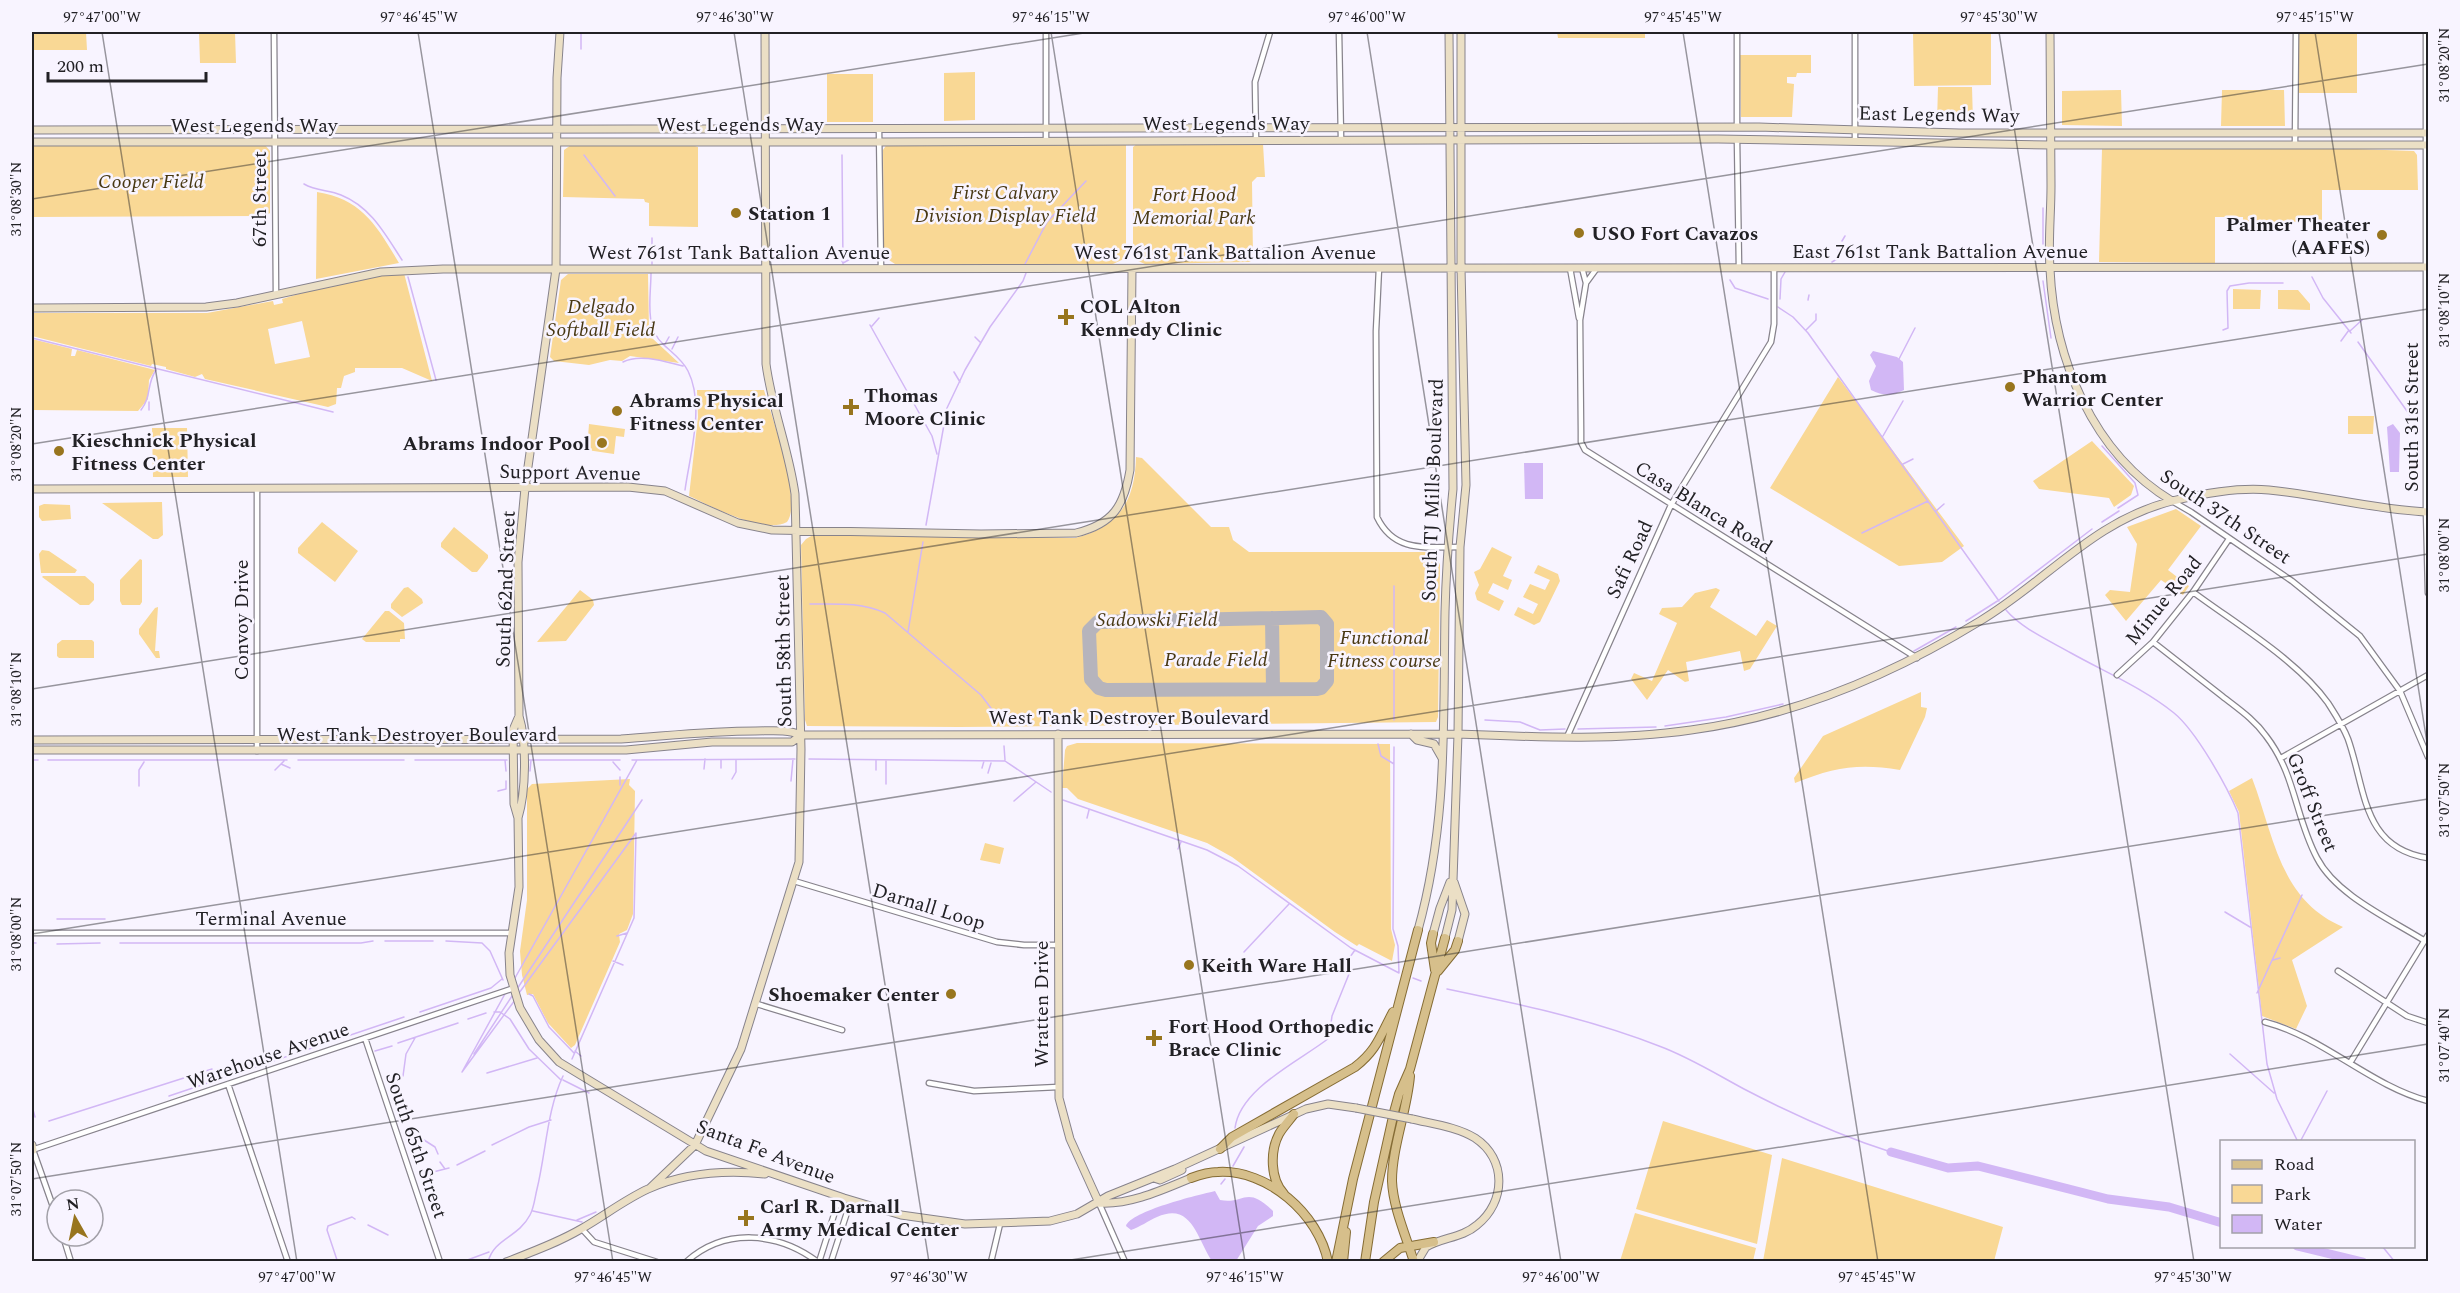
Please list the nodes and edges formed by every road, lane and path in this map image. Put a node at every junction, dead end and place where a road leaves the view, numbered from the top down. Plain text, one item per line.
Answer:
1 (274, 32) edge
2 (560, 32) edge
3 (765, 32) edge
4 (1046, 32) edge
5 (1270, 32) edge
6 (1339, 32) edge
7 (1449, 32) edge
8 (1461, 32) edge
9 (1737, 32) edge
10 (1855, 32) edge
11 (2050, 32) edge
12 (2296, 32) edge
13 (2426, 32) edge
14 (2427, 38) edge
15 (1256, 127) junction
16 (1341, 127) junction
17 (1737, 127) junction
18 (1759, 127) junction
19 (765, 128) junction
20 (1046, 128) junction
21 (1449, 128) junction
22 (1460, 128) junction
23 (557, 129) junction
24 (879, 129) junction
25 (1855, 129) junction
26 (32, 130) edge
27 (274, 130) junction
28 (2295, 132) junction
29 (2050, 133) junction
30 (2427, 133) edge
31 (1341, 139) junction
32 (1449, 139) junction
33 (1460, 139) junction
34 (1718, 139) junction
35 (1737, 139) junction
36 (765, 140) junction
37 (1046, 140) junction
38 (1256, 140) junction
39 (274, 141) junction
40 (557, 141) junction
41 (1855, 141) junction
42 (32, 142) edge
43 (879, 142) junction
44 (2295, 144) junction
45 (2427, 144) edge
46 (2050, 145) junction
47 (1451, 267) junction
48 (2050, 267) junction
49 (2427, 267) edge
50 (1379, 268) junction
51 (1461, 268) junction
52 (1570, 268) junction
53 (1582, 268) junction
54 (1597, 268) junction
55 (1739, 268) junction
56 (1774, 268) junction
57 (555, 269) junction
58 (765, 269) junction
59 (881, 269) junction
60 (1132, 269) junction
61 (1586, 283) junction
62 (276, 295) junction
63 (32, 308) edge
64 (1580, 320) junction
65 (257, 488) junction
66 (525, 488) junction
67 (32, 489) edge
68 (2172, 501) junction
69 (1671, 504) junction
70 (2428, 513) edge
71 (797, 531) junction
72 (2229, 539) junction
73 (1448, 547) junction
74 (1460, 547) junction
75 (2193, 592) junction
76 (2428, 593) edge
77 (2153, 642) junction
78 (1918, 658) junction
79 (2116, 675) dead end
80 (2428, 675) edge
81 (2400, 691) junction
82 (519, 716) junction
83 (2341, 724) junction
84 (1058, 734) junction
85 (1411, 734) junction
86 (1445, 734) junction
87 (1458, 734) junction
88 (801, 735) junction
89 (1567, 737) junction
90 (32, 740) edge
91 (257, 740) junction
92 (513, 740) junction
93 (523, 740) junction
94 (32, 750) edge
95 (513, 750) junction
96 (523, 750) junction
97 (257, 751) junction
98 (2428, 757) edge
99 (2281, 758) junction
100 (1443, 761) junction
101 (518, 818) junction
102 (2428, 858) edge
103 (1452, 877) junction
104 (794, 881) junction
105 (1418, 930) joint
106 (32, 933) edge
107 (510, 933) junction
108 (2428, 935) edge
109 (1446, 938) junction
110 (2425, 941) junction
111 (1058, 945) junction
112 (2338, 971) dead end
113 (1435, 975) junction
114 (514, 988) junction
115 (1399, 1000) junction
116 (757, 1004) junction
117 (2387, 1004) junction
118 (2265, 1022) dead end
119 (2428, 1023) edge
120 (842, 1030) dead end
121 (365, 1038) junction
122 (2350, 1063) junction
123 (1410, 1069) junction
124 (929, 1083) dead end
125 (228, 1084) junction
126 (1058, 1087) junction
127 (2428, 1101) edge
128 (1294, 1114) junction
129 (695, 1145) junction
130 (32, 1148) edge
131 (1220, 1149) junction
132 (778, 1176) junction
133 (1191, 1178) joint
134 (46, 1188) edge
135 (650, 1188) junction
136 (840, 1196) junction
137 (850, 1200) junction
138 (1290, 1200) junction
139 (1099, 1203) junction
140 (1348, 1203) junction
141 (1000, 1224) junction
142 (582, 1229) junction
143 (1434, 1242) junction
144 (1409, 1245) junction
145 (288, 1262) edge
146 (440, 1262) edge
147 (506, 1262) edge
148 (657, 1262) edge
149 (686, 1262) edge
150 (819, 1262) edge
151 (831, 1262) edge
152 (992, 1262) edge
153 (1125, 1262) edge
154 (1328, 1262) edge
155 (1336, 1262) edge
156 (1343, 1262) edge
157 (1365, 1262) edge
158 (1383, 1262) edge
159 (1416, 1262) edge

1 - 27 street, 67th Street
2 - 23 street, South 62nd Street
3 - 19 street, South 58th Street
4 - 20 street
5 - 15 street
6 - 16 street
7 - 21 street, South TJ Mills Boulevard
8 - 22 street, South TJ Mills Boulevard
9 - 17 street
10 - 25 street
11 - 29 street, South 37th Street
12 - 28 street
13 - 14 street, South 31st Street
14 - 30 street, South 31st Street
15 - 16 street, West Legends Way
15 - 20 street, West Legends Way
15 - 38 street
16 - 21 street, West Legends Way
16 - 31 street
17 - 18 street, East Legends Way
17 - 22 street, East Legends Way
17 - 34 street
18 - 25 street, East Legends Way
18 - 35 street
19 - 23 street, West Legends Way
19 - 24 street, West Legends Way
19 - 36 street, South 58th Street
20 - 24 street, West Legends Way
20 - 37 street
21 - 22 street, East Legends Way
21 - 32 street, South TJ Mills Boulevard
22 - 33 street, South TJ Mills Boulevard
23 - 27 street, West Legends Way
23 - 40 street, South 62nd Street
24 - 43 street
25 - 29 street, East Legends Way
25 - 41 street
26 - 27 street, West Legends Way
27 - 39 street, 67th Street
28 - 29 street, East Legends Way
28 - 30 street, East Legends Way
28 - 44 street
29 - 46 street, South 37th Street
30 - 45 street, South 31st Street
31 - 32 street, West Legends Way
31 - 38 street, West Legends Way
32 - 33 street, East Legends Way
32 - 47 street, South TJ Mills Boulevard
33 - 34 street, East Legends Way
33 - 51 street, South TJ Mills Boulevard
34 - 35 street, East Legends Way
35 - 41 street, East Legends Way
35 - 55 street
36 - 40 street, West Legends Way
36 - 43 street, West Legends Way
36 - 58 street, South 58th Street
37 - 38 street, West Legends Way
37 - 43 street, West Legends Way
39 - 40 street, West Legends Way
39 - 42 street, West Legends Way
39 - 62 street, 67th Street
40 - 57 street, South 62nd Street
41 - 46 street, East Legends Way
43 - 59 street
44 - 45 street, East Legends Way
44 - 46 street, East Legends Way
45 - 49 street, South 31st Street
46 - 48 street, South 37th Street
47 - 50 street, West 761st Tank Battalion Avenue
47 - 51 street, East 761st Tank Battalion Avenue
47 - 73 street, South TJ Mills Boulevard
48 - 49 street, East 761st Tank Battalion Avenue
48 - 56 street, East 761st Tank Battalion Avenue
48 - 68 street, South 37th Street
49 - 70 street, South 31st Street
50 - 60 street, West 761st Tank Battalion Avenue
50 - 73 street
51 - 52 street, East 761st Tank Battalion Avenue
51 - 74 street, South TJ Mills Boulevard
52 - 53 street, East 761st Tank Battalion Avenue
52 - 64 street, Casa Blanca Road
53 - 54 street, East 761st Tank Battalion Avenue
53 - 61 street, Casa Blanca Road
54 - 55 street, East 761st Tank Battalion Avenue
54 - 61 street, Casa Blanca Road
55 - 56 street, East 761st Tank Battalion Avenue
56 - 69 street, Safi Road
57 - 58 street, West 761st Tank Battalion Avenue
57 - 62 street, West 761st Tank Battalion Avenue
57 - 66 street, South 62nd Street
58 - 59 street, West 761st Tank Battalion Avenue
58 - 71 street, South 58th Street
59 - 60 street, West 761st Tank Battalion Avenue
60 - 71 street, Support Avenue
61 - 64 street, Casa Blanca Road
62 - 63 street, West 761st Tank Battalion Avenue
64 - 69 street, Casa Blanca Road
65 - 66 street, Support Avenue
65 - 67 street, Support Avenue
65 - 91 street, Convoy Drive
66 - 71 street, Support Avenue
66 - 82 street, South 62nd Street
68 - 70 street, West Tank Destroyer Boulevard
68 - 72 street, South 37th Street
68 - 78 street, West Tank Destroyer Boulevard
69 - 78 street, Casa Blanca Road
69 - 89 street, Safi Road
70 - 76 street, South 31st Street
71 - 88 street, South 58th Street
72 - 75 street, Minue Road
72 - 81 street, South 37th Street
73 - 74 street
73 - 86 street, South TJ Mills Boulevard
74 - 87 street, South TJ Mills Boulevard
75 - 77 street, Minue Road
75 - 83 street
77 - 79 street, Minue Road
77 - 99 street, Groff Street
78 - 89 street, West Tank Destroyer Boulevard
80 - 81 street
81 - 83 street
81 - 98 street, South 37th Street
82 - 92 street, South 62nd Street
82 - 93 street, South 62nd Street
83 - 99 street
83 - 102 street
84 - 85 street, West Tank Destroyer Boulevard
84 - 88 street, West Tank Destroyer Boulevard
84 - 111 street, Wratten Drive
85 - 86 street, West Tank Destroyer Boulevard
85 - 100 street
86 - 87 street, West Tank Destroyer Boulevard
86 - 100 street, South TJ Mills Boulevard
87 - 89 street, West Tank Destroyer Boulevard
87 - 103 street, South TJ Mills Boulevard
88 - 93 street, West Tank Destroyer Boulevard
88 - 96 street, West Tank Destroyer Boulevard
88 - 104 street, South 58th Street
90 - 91 street, West Tank Destroyer Boulevard
91 - 92 street, West Tank Destroyer Boulevard
91 - 97 street, Convoy Drive
92 - 93 street, West Tank Destroyer Boulevard
92 - 95 street, South 62nd Street
93 - 96 street, South 62nd Street
94 - 97 street, West Tank Destroyer Boulevard
95 - 96 street, West Tank Destroyer Boulevard
95 - 97 street, West Tank Destroyer Boulevard
95 - 101 street, South 62nd Street
96 - 101 street, South 62nd Street
99 - 110 street, Groff Street
100 - 105 street, South TJ Mills Boulevard
101 - 107 street, South 62nd Street
103 - 109 street, South TJ Mills Boulevard
103 - 109 street
103 - 109 street
104 - 111 street, Darnall Loop
104 - 116 street, South 58th Street
105 - 115 main road, South TJ Mills Boulevard
106 - 107 street, Terminal Avenue
107 - 114 street, South 62nd Street
108 - 110 street
109 - 113 main road
109 - 113 main road
109 - 113 main road
110 - 117 street
111 - 126 street, Wratten Drive
112 - 117 street
113 - 123 main road
114 - 121 street, Warehouse Avenue
114 - 129 street, Santa Fe Avenue
115 - 131 main road
115 - 140 main road, South TJ Mills Boulevard
116 - 120 street
116 - 129 street, South 58th Street
117 - 119 street
117 - 122 street
118 - 122 street
121 - 125 street, Warehouse Avenue
121 - 146 street, South 65th Street
122 - 127 street
123 - 144 main road
123 - 157 main road
124 - 126 street
125 - 130 street, Warehouse Avenue
125 - 145 street
126 - 139 street, Wratten Drive
128 - 131 street
128 - 138 main road
128 - 143 street, bridge
129 - 132 street, Santa Fe Avenue
129 - 135 street
130 - 134 street
131 - 139 street
132 - 135 street
132 - 136 street, Santa Fe Avenue
133 - 138 main road
133 - 139 street
135 - 142 street
136 - 137 street, Santa Fe Avenue
136 - 150 street
137 - 141 street, Santa Fe Avenue
137 - 151 street
138 - 154 main road
139 - 141 street, Santa Fe Avenue
139 - 153 street, Wratten Drive
140 - 155 main road, South TJ Mills Boulevard
140 - 156 main road, South TJ Mills Boulevard
141 - 152 street
142 - 147 street
142 - 148 street
143 - 144 main road
143 - 159 street
144 - 158 main road
144 - 159 main road
149 - 150 street

